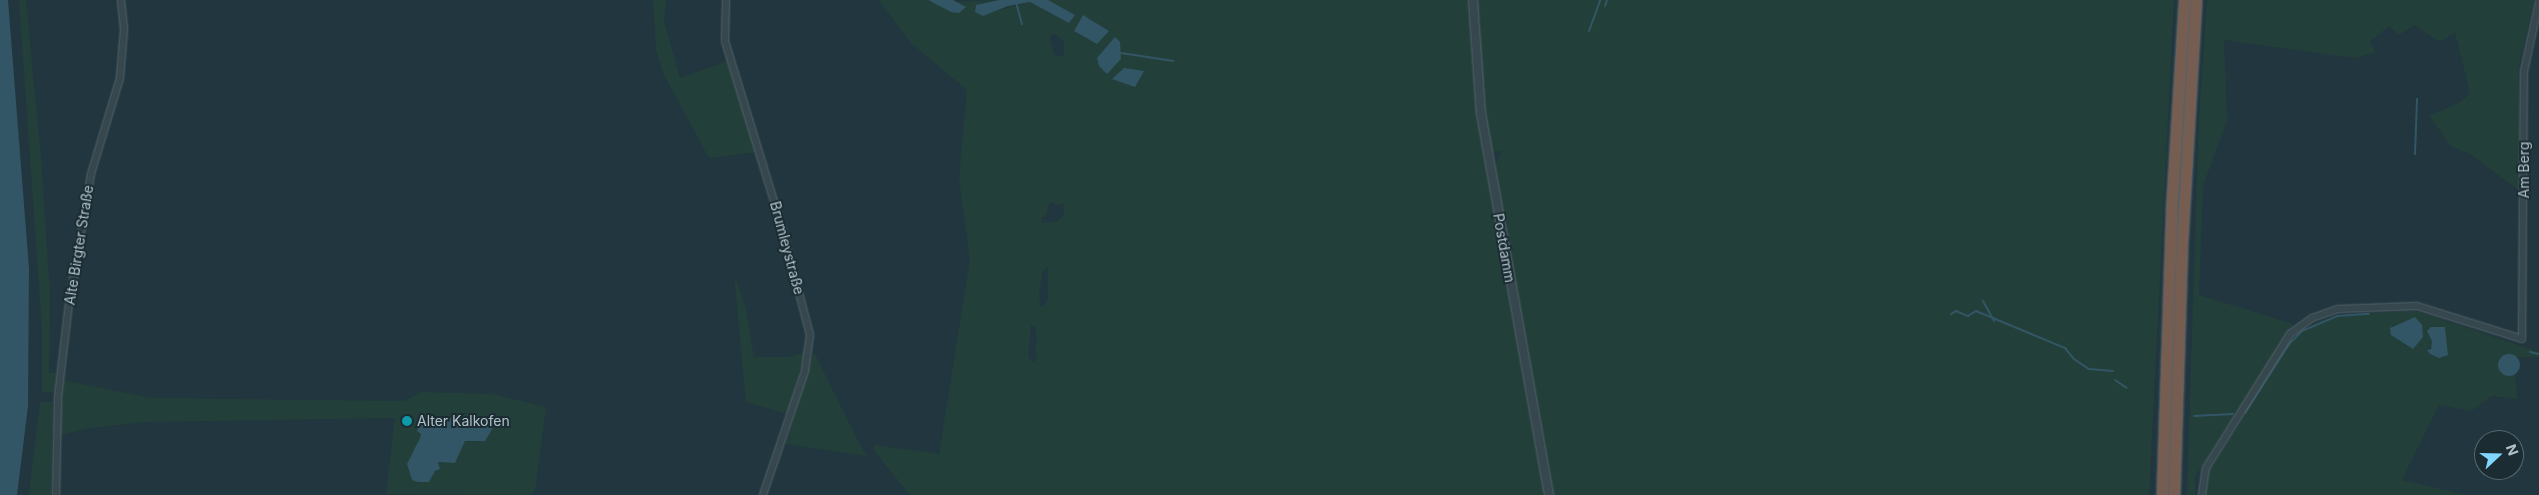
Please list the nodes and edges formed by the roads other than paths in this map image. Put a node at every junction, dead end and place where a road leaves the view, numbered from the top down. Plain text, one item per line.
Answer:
1 (121, 0) edge
2 (726, 0) edge
3 (1472, 0) edge
4 (2184, 0) edge
5 (2196, 0) edge
6 (2539, 2) edge
7 (56, 495) edge
8 (763, 495) edge
9 (1549, 495) edge
10 (2162, 495) edge
11 (2174, 495) edge
12 (2202, 495) edge

1 - 7 street, Alte Birgter Straße
2 - 8 street, Brumleystraße
3 - 9 street, Postdamm
4 - 10 highway
5 - 11 highway
6 - 12 street, Am Berg

